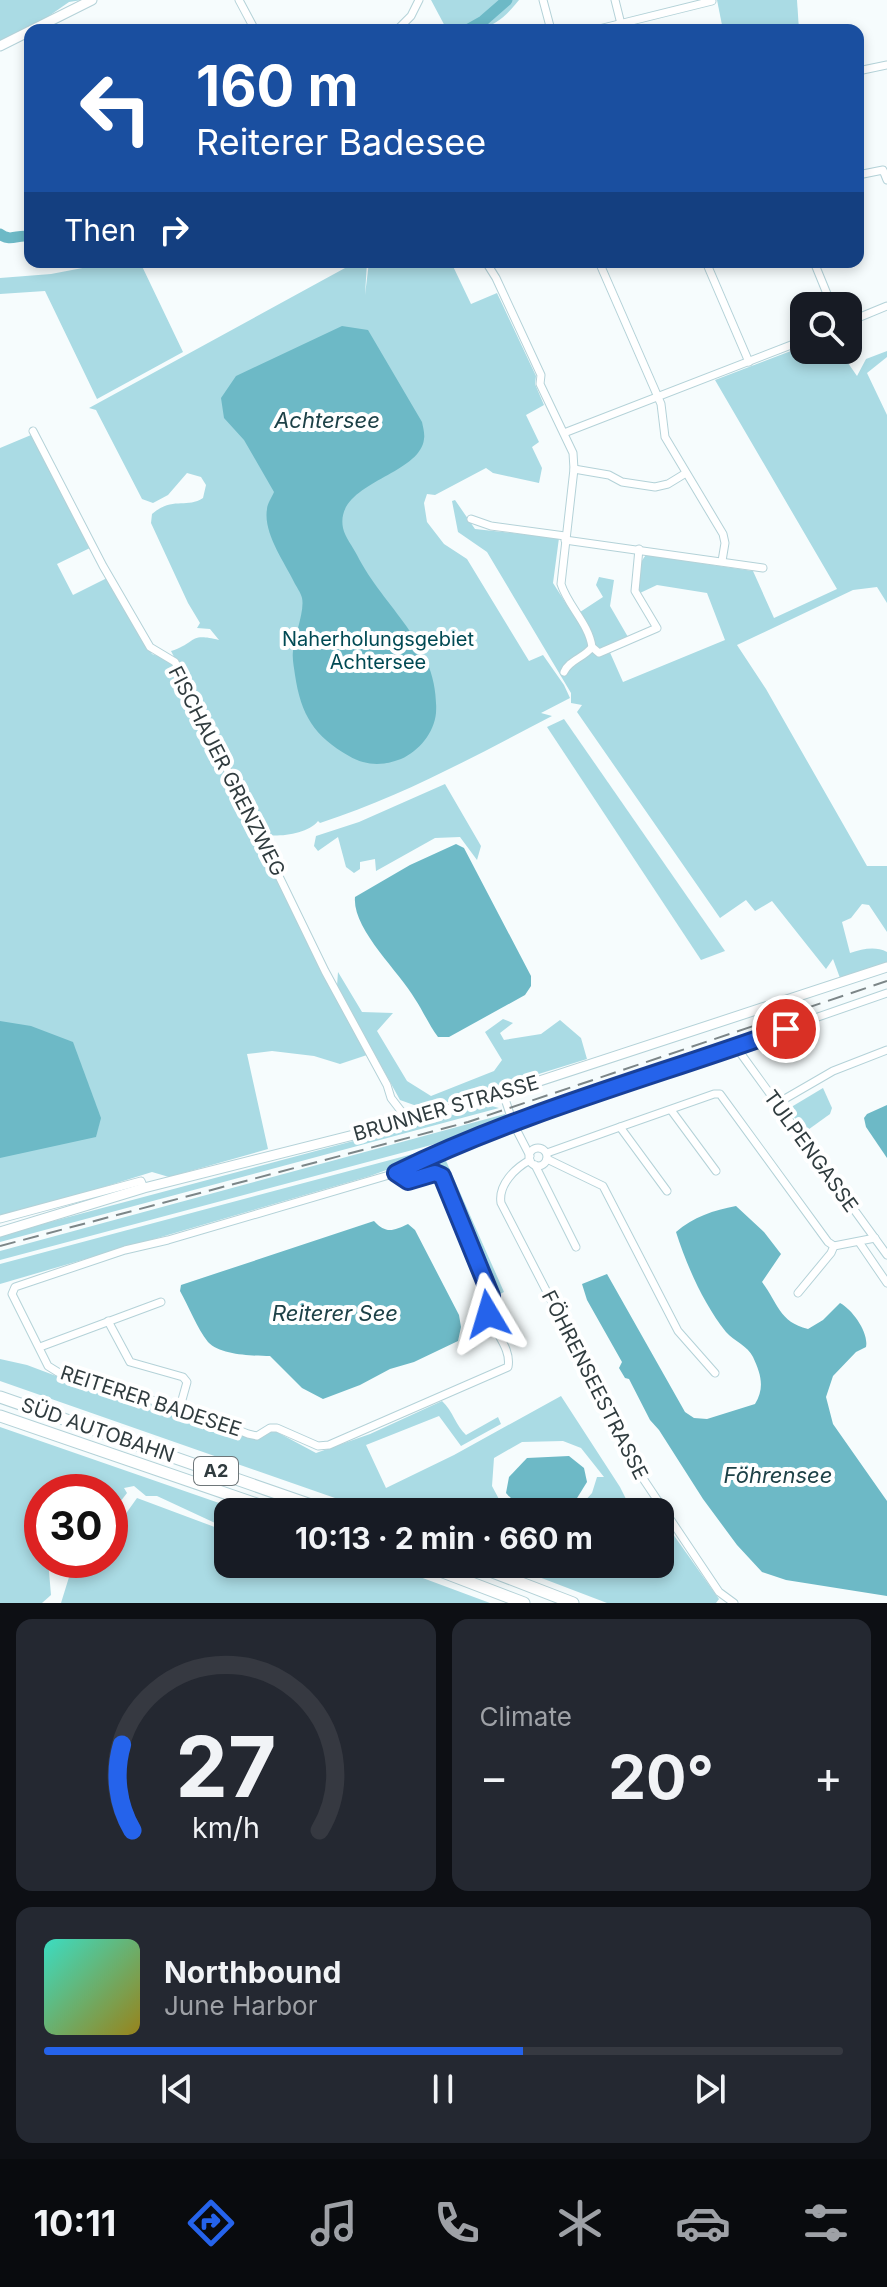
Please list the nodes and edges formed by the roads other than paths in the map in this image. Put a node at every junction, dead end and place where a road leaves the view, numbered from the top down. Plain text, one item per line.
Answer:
1 (92, 0) edge
2 (239, 0) edge
3 (419, 0) edge
4 (543, 0) edge
5 (615, 0) edge
6 (712, 1) edge
7 (44, 24) edge
8 (252, 24) edge
9 (403, 24) edge
10 (549, 24) edge
11 (621, 24) joint
12 (24, 34) edge
13 (0, 46) edge
14 (887, 65) edge
15 (864, 70) edge
16 (864, 174) edge
17 (887, 180) edge
18 (490, 268) edge
19 (602, 268) edge
20 (709, 268) edge
21 (816, 268) edge
22 (826, 292) edge
23 (887, 306) edge
24 (862, 316) edge
25 (790, 346) edge
26 (749, 362) junction
27 (656, 396) junction
28 (33, 431) dead end
29 (564, 433) junction
30 (574, 469) junction
31 (686, 473) junction
32 (471, 519) dead end
33 (565, 538) junction
34 (639, 549) junction
35 (722, 561) junction
36 (763, 568) dead end
37 (595, 650) junction
38 (564, 672) dead end
39 (887, 967) edge
40 (887, 993) edge
41 (736, 1047) junction
42 (887, 1050) edge
43 (503, 1093) junction
44 (776, 1104) junction
45 (671, 1110) junction
46 (408, 1120) junction
47 (513, 1123) junction
48 (620, 1127) junction
49 (521, 1139) junction
50 (538, 1148) junction
51 (547, 1156) junction
52 (532, 1160) junction
53 (716, 1171) dead end
54 (396, 1173) junction
55 (144, 1188) junction
56 (667, 1191) dead end
57 (0, 1219) edge
58 (0, 1232) edge
59 (875, 1238) junction
60 (859, 1242) junction
61 (834, 1246) junction
62 (576, 1247) dead end
63 (887, 1255) edge
64 (887, 1283) edge
65 (798, 1293) dead end
66 (161, 1302) dead end
67 (108, 1321) junction
68 (40, 1347) junction
69 (715, 1373) dead end
70 (0, 1397) edge
71 (180, 1407) junction
72 (0, 1416) edge
73 (239, 1498) edge
74 (291, 1498) edge
75 (459, 1578) edge
76 (508, 1578) edge
77 (524, 1603) edge
78 (573, 1603) edge
79 (734, 1603) edge

1 - 7 main road
2 - 8 street
3 - 9 street
4 - 10 street
5 - 11 street
6 - 11 street
12 - 13 main road
14 - 15 street
16 - 17 street
18 - 29 street
19 - 27 street
20 - 26 street
21 - 22 street
23 - 24 street
25 - 26 street
26 - 27 street
27 - 29 street
27 - 31 street
28 - 46 street, FISCHAUER GRENZWEG
29 - 30 street
30 - 31 street
30 - 33 street
31 - 35 street
32 - 33 street
33 - 34 street
33 - 37 street
34 - 35 street
34 - 37 street
35 - 36 street
37 - 38 street
39 - 43 main road, BRUNNER STRASSE
40 - 41 street, REITERER BADESEE
41 - 44 street, TULPENGASSE
41 - 47 street, REITERER BADESEE
42 - 44 street
43 - 46 main road, BRUNNER STRASSE
43 - 47 street
44 - 59 street, TULPENGASSE
45 - 48 street
45 - 53 street
45 - 61 street
46 - 55 main road, BRUNNER STRASSE
47 - 49 street
47 - 54 street, REITERER BADESEE
48 - 51 street
48 - 56 street
49 - 50 street
49 - 52 street
50 - 51 street
50 - 52 street, FÖHRENSEESTRASSE
51 - 52 street
51 - 69 street
52 - 62 street
52 - 79 street, FÖHRENSEESTRASSE
54 - 68 street, REITERER BADESEE
54 - 71 street, REITERER BADESEE
55 - 57 street
55 - 58 main road, BRUNNER STRASSE
59 - 60 street
59 - 63 street, TULPENGASSE
60 - 61 street
60 - 64 street, TULPENGASSE
61 - 65 street
66 - 67 street
67 - 68 street
67 - 71 street
68 - 71 street, REITERER BADESEE
70 - 74 highway, SÜD AUTOBAHN / A2
72 - 73 highway, SÜD AUTOBAHN / A2
75 - 77 highway
76 - 78 highway

